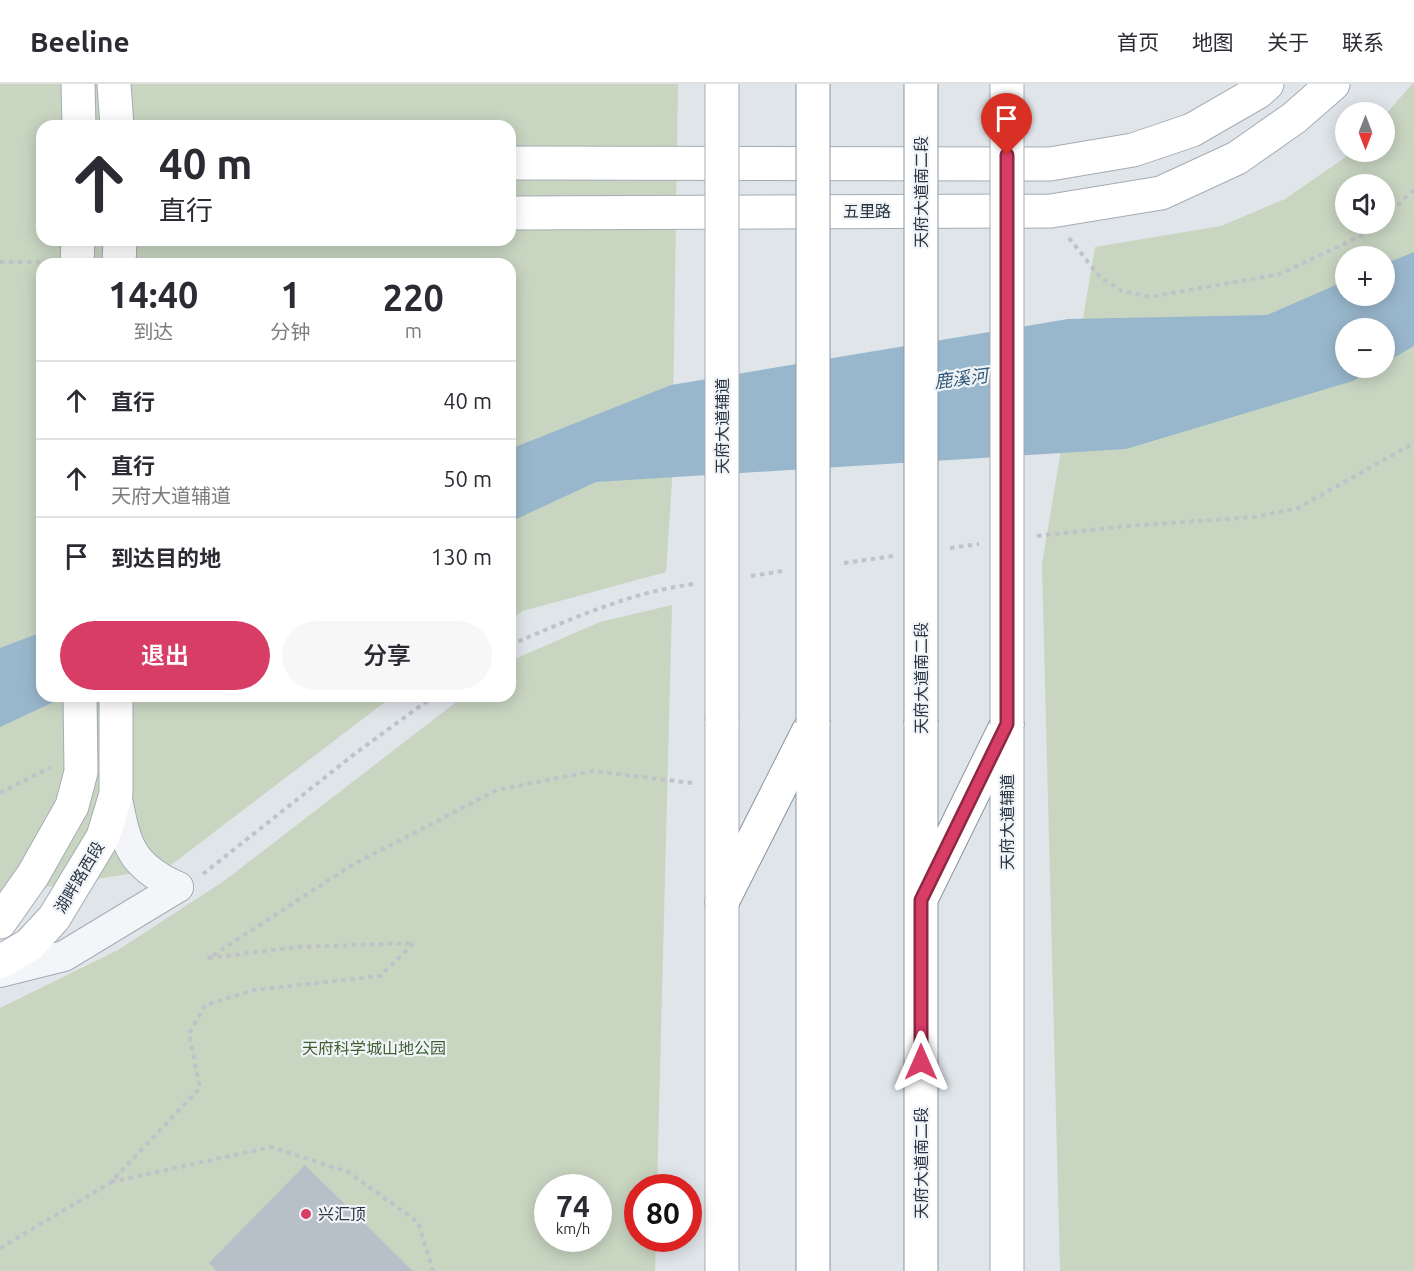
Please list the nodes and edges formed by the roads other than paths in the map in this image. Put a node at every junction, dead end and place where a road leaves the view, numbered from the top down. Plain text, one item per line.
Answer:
1 (78, 84) edge
2 (114, 84) edge
3 (722, 84) edge
4 (813, 84) edge
5 (921, 84) edge
6 (1007, 84) edge
7 (1267, 84) edge
8 (1333, 84) edge
9 (79, 120) edge
10 (117, 120) edge
11 (516, 163) edge
12 (516, 213) edge
13 (80, 702) edge
14 (116, 702) edge
15 (813, 723) junction
16 (1007, 724) junction
17 (116, 794) junction
18 (921, 900) junction
19 (722, 902) junction
20 (0, 922) edge
21 (0, 962) edge
22 (0, 972) edge
23 (722, 1271) edge
24 (813, 1271) edge
25 (921, 1271) edge
26 (1007, 1271) edge

1 - 9 main road
2 - 10 main road
3 - 19 main road, 天府大道辅道, bridge
4 - 15 main road, bridge
5 - 18 main road, 天府大道南二段, bridge
6 - 16 main road, 天府大道辅道, bridge
7 - 11 main road
8 - 12 main road, 五里路
13 - 20 main road
14 - 17 main road, 湖畔路西段
15 - 19 main road
15 - 24 main road
16 - 18 main road
16 - 26 main road, 天府大道辅道
17 - 21 main road, 湖畔路西段
17 - 22 street
18 - 25 main road, 天府大道南二段
19 - 23 main road, 天府大道辅道

